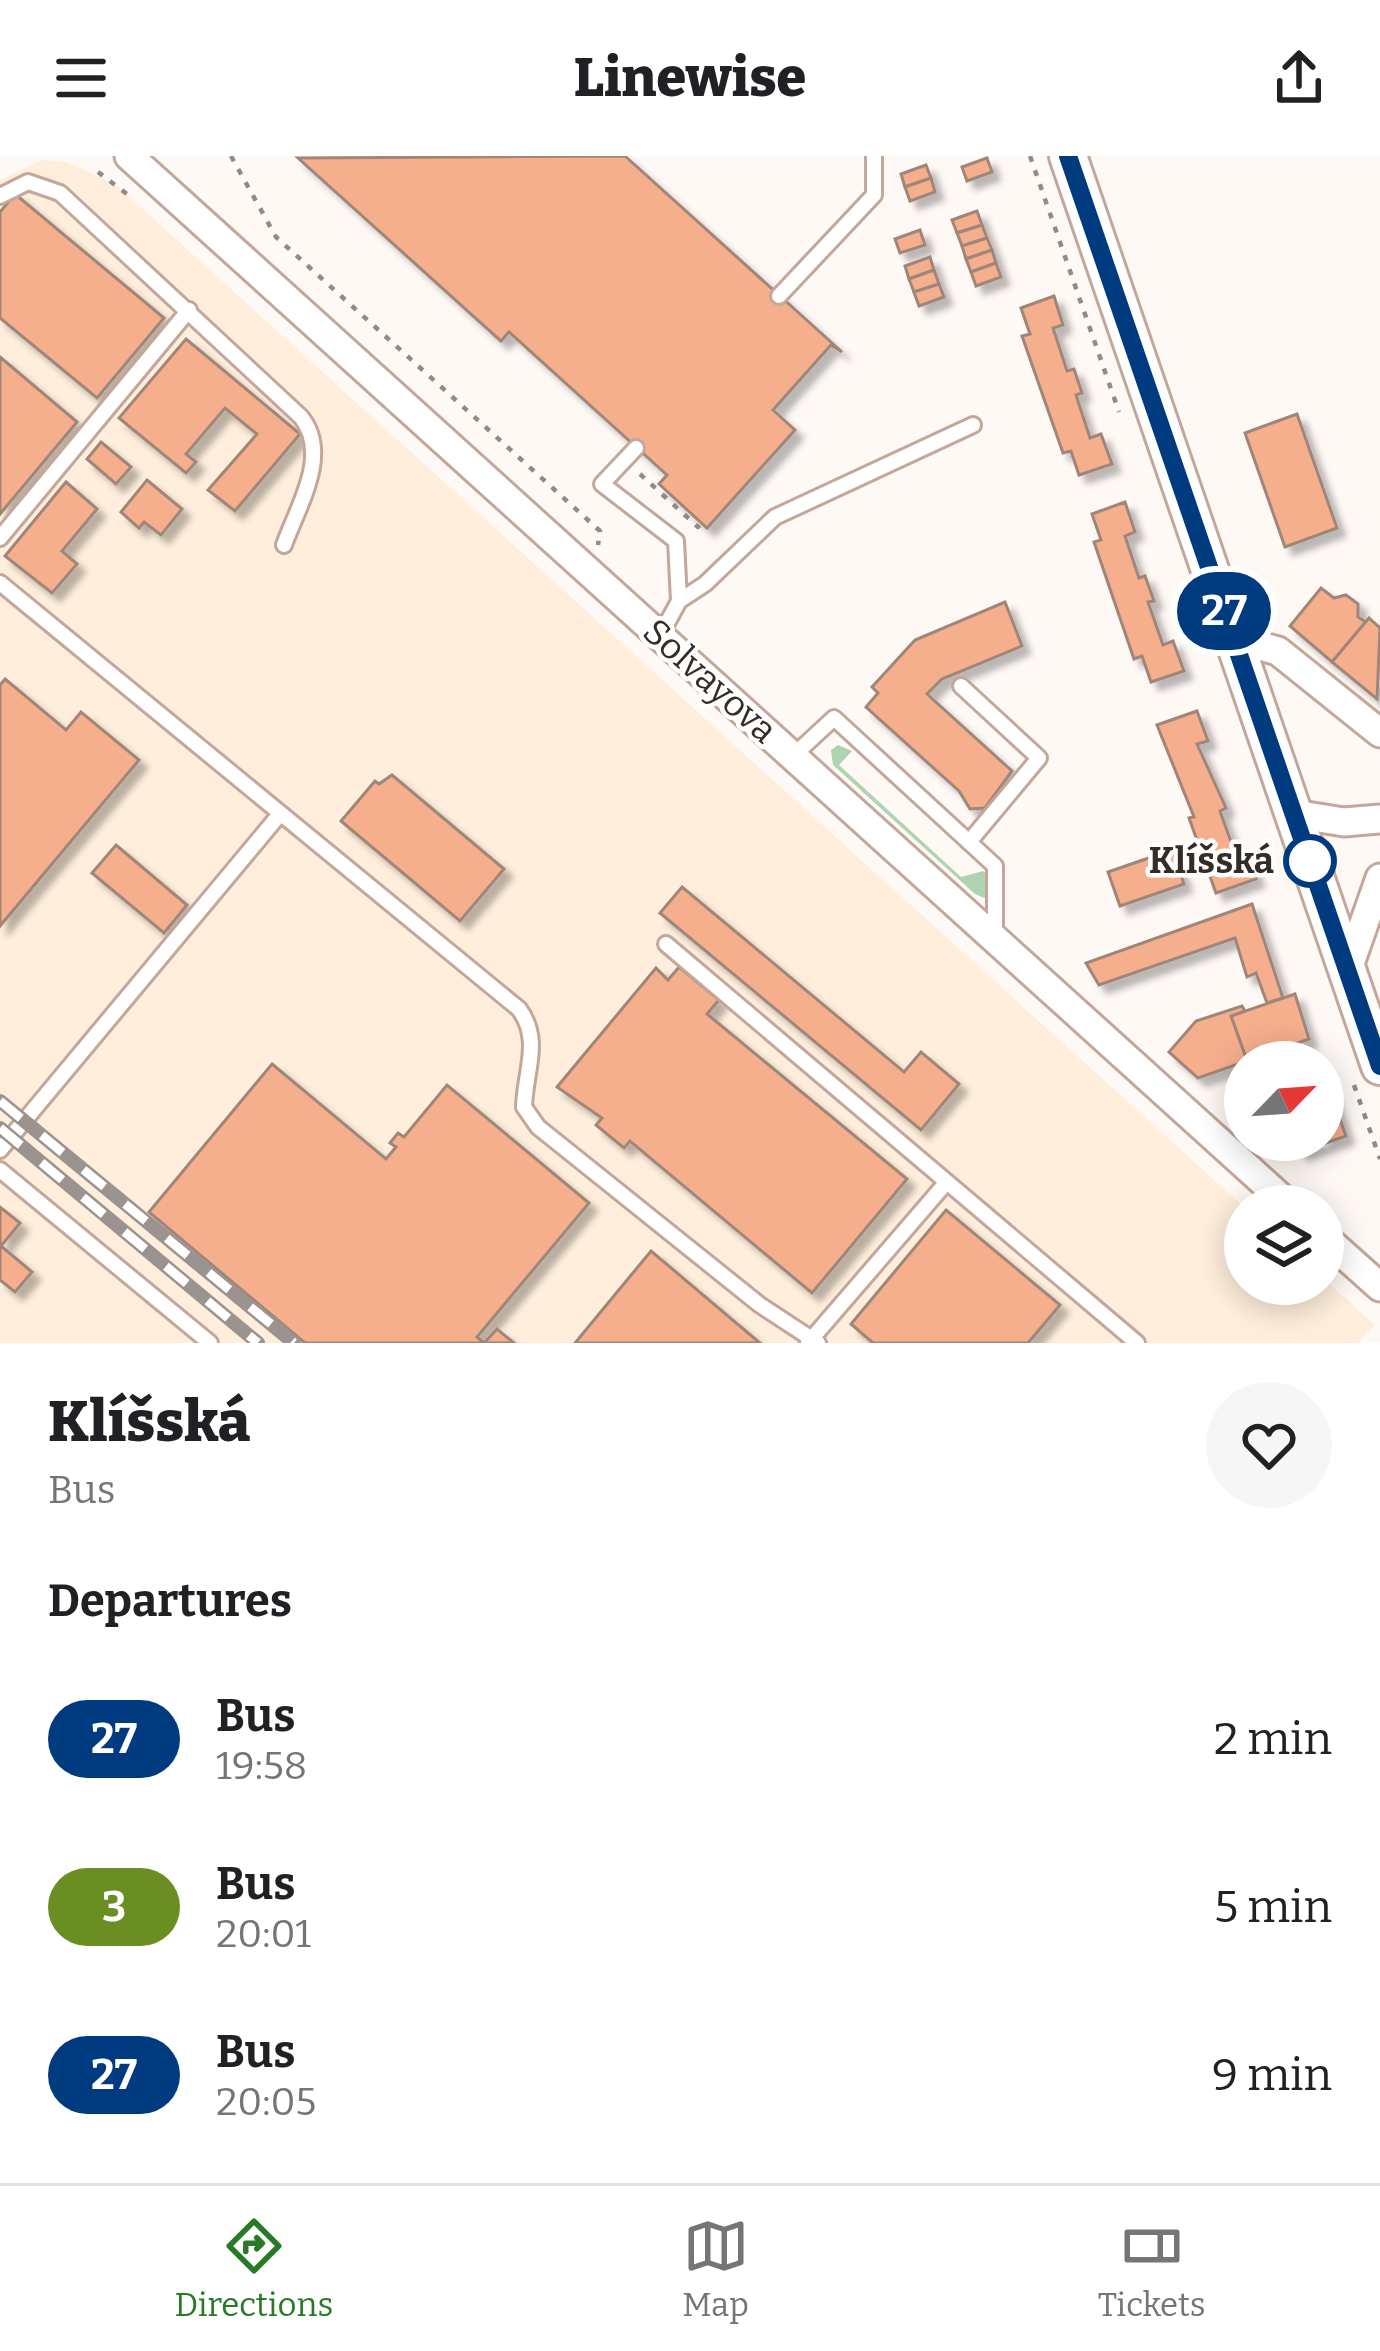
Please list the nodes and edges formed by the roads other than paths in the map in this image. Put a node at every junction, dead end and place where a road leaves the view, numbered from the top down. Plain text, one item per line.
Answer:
1 (129, 156) edge
2 (874, 156) edge
3 (1068, 156) edge
4 (0, 196) edge
5 (779, 296) dead end
6 (189, 310) junction
7 (973, 425) dead end
8 (636, 448) dead end
9 (0, 538) edge
10 (284, 544) dead end
11 (0, 583) edge
12 (679, 602) junction
13 (660, 636) junction
14 (1234, 639) junction
15 (961, 686) dead end
16 (1380, 733) edge
17 (793, 756) junction
18 (280, 814) junction
19 (1294, 814) junction
20 (1380, 819) edge
21 (969, 842) junction
22 (1380, 878) edge
23 (995, 939) junction
24 (666, 944) dead end
25 (1347, 972) junction
26 (1380, 1066) edge
27 (0, 1150) edge
28 (0, 1170) edge
29 (945, 1184) junction
30 (1267, 1185) edge
31 (1344, 1255) edge
32 (1380, 1287) edge
33 (813, 1342) edge
34 (210, 1343) edge
35 (1137, 1343) edge

1 - 13 street, Solvayova
2 - 5 lane
3 - 14 street
4 - 6 lane
6 - 9 lane
6 - 10 lane
7 - 12 lane
8 - 12 lane
11 - 18 lane
12 - 13 lane
13 - 17 street, Solvayova
14 - 16 street
14 - 19 street
15 - 21 lane
17 - 21 lane
17 - 23 street, Solvayova
18 - 27 lane
18 - 33 lane
19 - 20 street
19 - 25 street
21 - 23 lane
22 - 25 street
23 - 30 street, Solvayova
24 - 29 lane
25 - 26 street
28 - 34 lane
29 - 33 lane
29 - 35 lane
31 - 32 street

